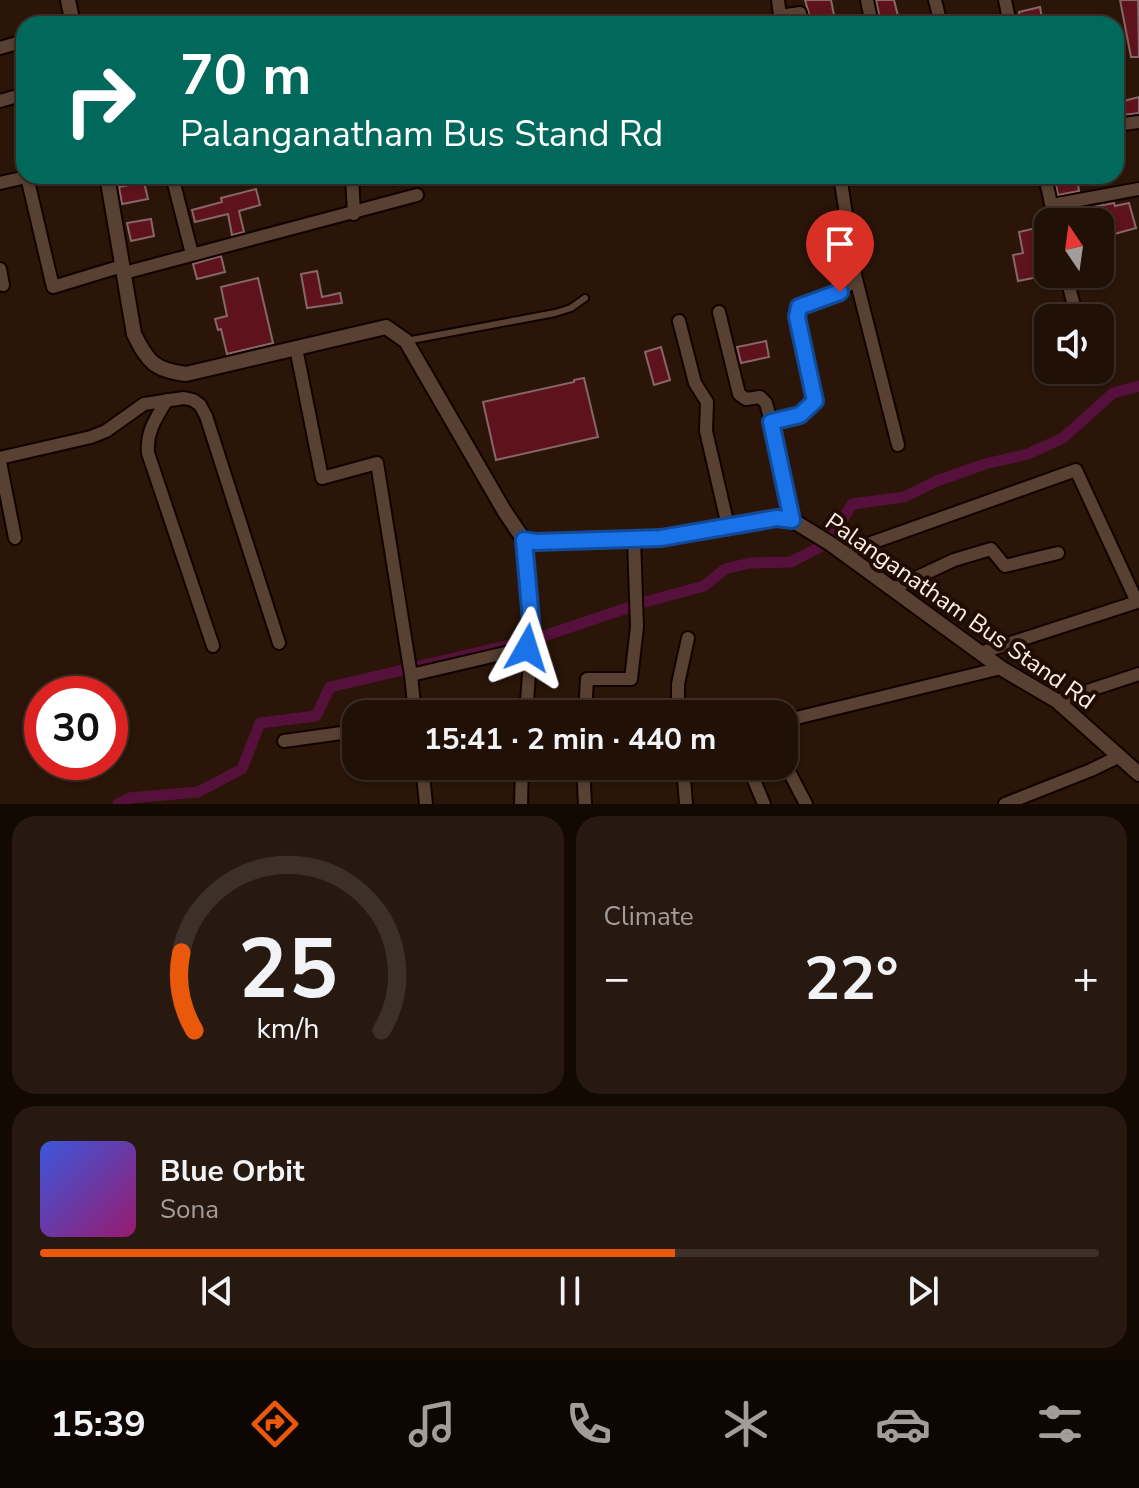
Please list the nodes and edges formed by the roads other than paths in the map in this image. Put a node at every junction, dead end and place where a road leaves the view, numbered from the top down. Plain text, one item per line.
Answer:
1 (780, 16) edge
2 (801, 16) edge
3 (31, 184) edge
4 (108, 184) edge
5 (174, 184) edge
6 (352, 184) edge
7 (841, 184) edge
8 (1047, 184) edge
9 (1139, 189) edge
10 (417, 195) dead end
11 (1052, 205) junction
12 (1053, 208) edge
13 (354, 214) junction
14 (192, 254) junction
15 (0, 269) edge
16 (123, 270) junction
17 (855, 272) junction
18 (3, 285) dead end
19 (585, 298) dead end
20 (719, 312) dead end
21 (679, 321) dead end
22 (406, 341) junction
23 (296, 348) junction
24 (167, 400) junction
25 (771, 422) junction
26 (898, 445) dead end
27 (0, 460) edge
28 (792, 520) junction
29 (728, 526) junction
30 (15, 538) dead end
31 (634, 539) junction
32 (524, 540) junction
33 (832, 545) junction
34 (1058, 553) dead end
35 (892, 589) junction
36 (688, 638) dead end
37 (279, 643) dead end
38 (213, 646) dead end
39 (527, 648) junction
40 (980, 653) junction
41 (1001, 668) junction
42 (1139, 674) edge
43 (411, 675) junction
44 (414, 700) edge
45 (527, 700) edge
46 (586, 700) edge
47 (678, 700) edge
48 (1057, 701) junction
49 (798, 718) edge
50 (342, 733) edge
51 (284, 741) dead end
52 (1128, 757) edge
53 (1139, 774) edge
54 (423, 780) edge
55 (522, 780) edge
56 (584, 780) edge
57 (684, 780) edge
58 (754, 780) edge
59 (793, 780) edge
60 (426, 804) edge
61 (521, 804) edge
62 (585, 804) edge
63 (686, 804) edge
64 (764, 804) edge
65 (806, 804) edge
66 (1005, 804) edge

1 - 2 street
3 - 16 street
4 - 16 street
5 - 14 street
6 - 13 street
7 - 17 street
8 - 11 street
9 - 11 street
10 - 13 street
11 - 12 street
13 - 14 street
14 - 16 street
15 - 18 street
16 - 23 street
17 - 25 street
17 - 26 street
19 - 22 lane
20 - 25 street
21 - 29 street
22 - 23 street
22 - 32 street
23 - 43 street
24 - 27 street
24 - 37 street
24 - 38 street
25 - 28 street
27 - 30 street
28 - 29 street, Palanganatham Bus Stand Rd
28 - 33 street, Palanganatham Bus Stand Rd
29 - 31 street, Palanganatham Bus Stand Rd
31 - 32 street, Palanganatham Bus Stand Rd
31 - 46 street
32 - 39 street
33 - 35 street, Palanganatham Bus Stand Rd
33 - 40 street
34 - 35 street
35 - 40 street, Palanganatham Bus Stand Rd
36 - 47 street
39 - 43 street
39 - 45 street
40 - 41 street, Palanganatham Bus Stand Rd
41 - 48 street, Palanganatham Bus Stand Rd
41 - 49 street
42 - 48 street
43 - 44 street
48 - 52 street, Palanganatham Bus Stand Rd
50 - 51 street
52 - 53 street, Palanganatham Bus Stand Rd
52 - 66 street
54 - 60 street
55 - 61 street
56 - 62 street
57 - 63 street
58 - 64 street
59 - 65 street

